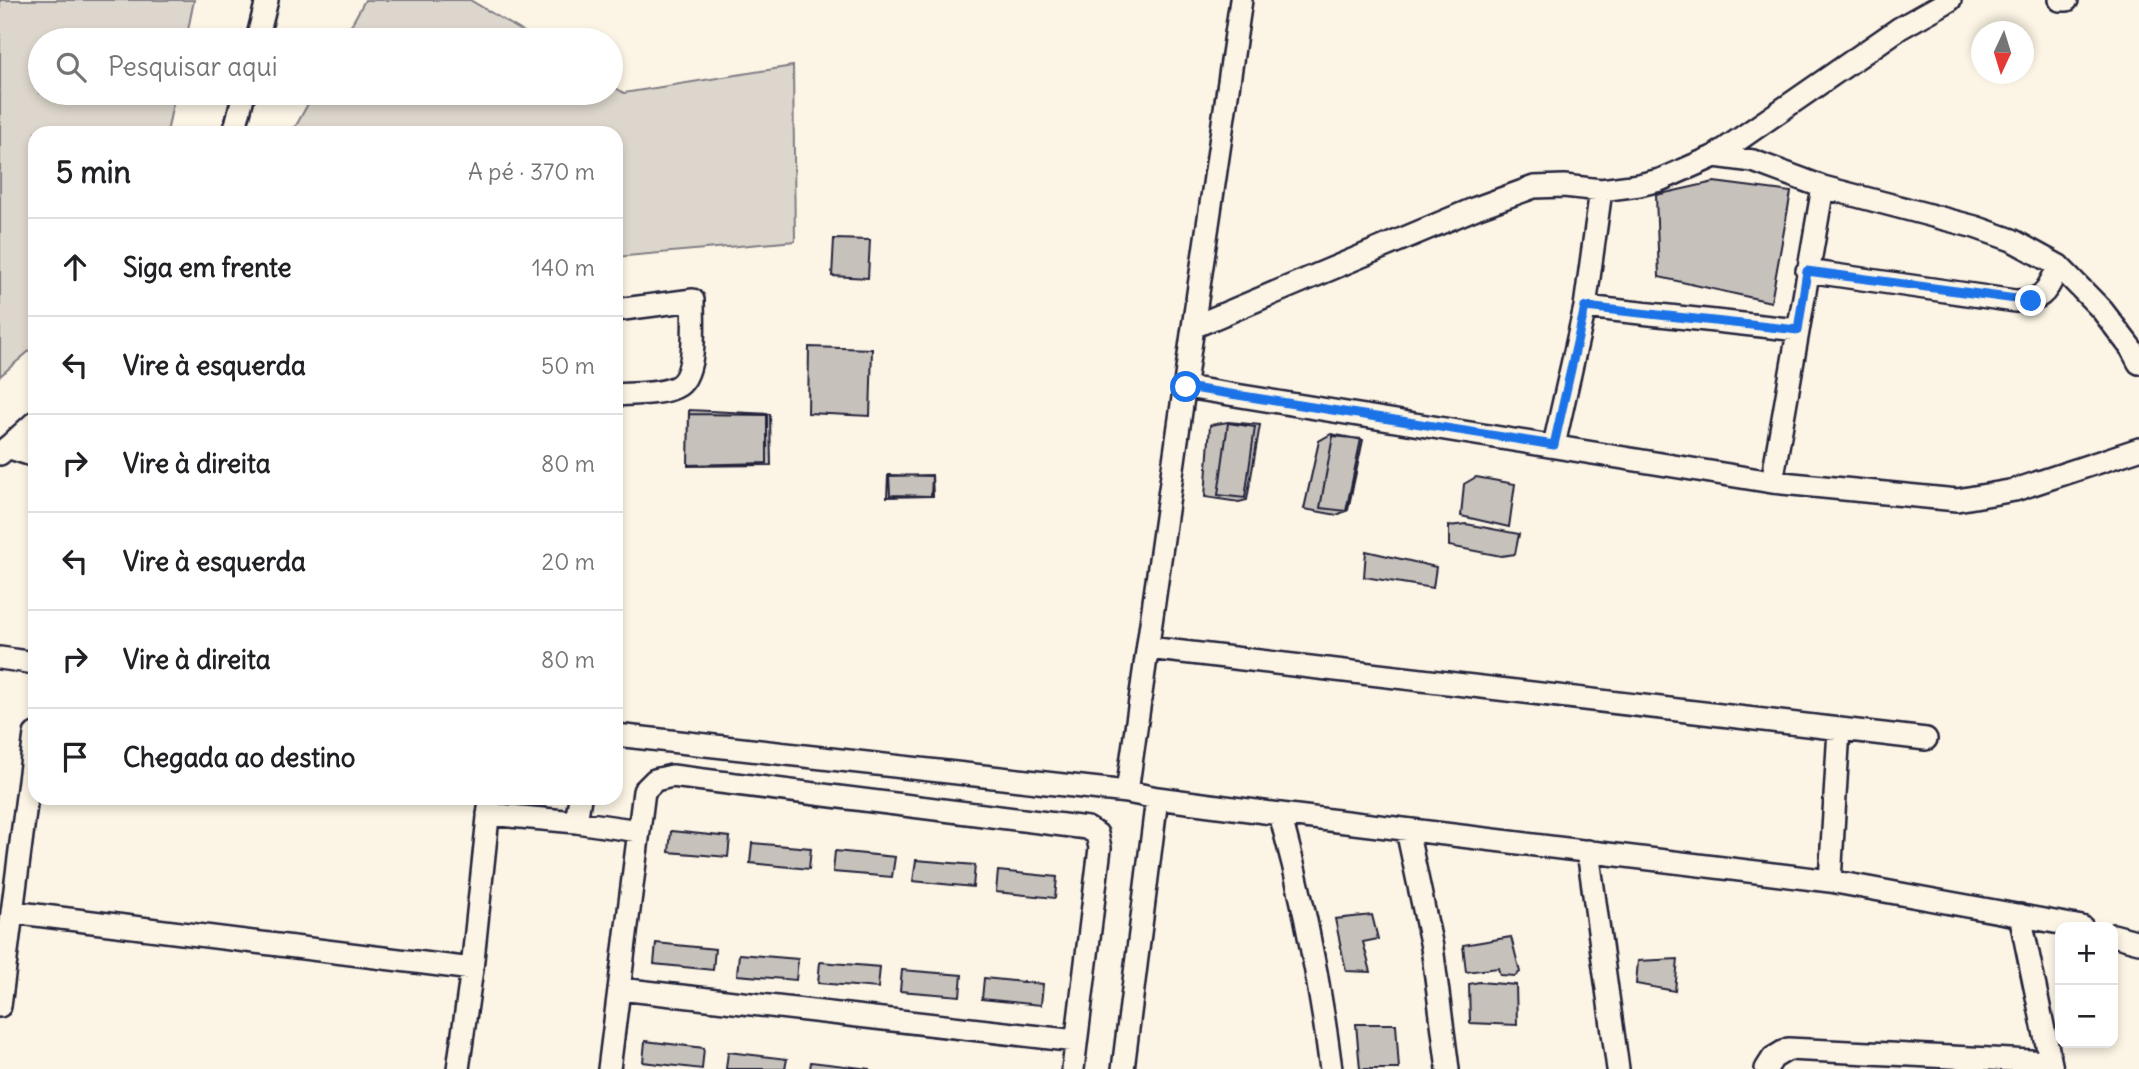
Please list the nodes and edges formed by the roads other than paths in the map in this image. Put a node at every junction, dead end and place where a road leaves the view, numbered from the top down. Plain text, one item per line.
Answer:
1 (267, 0) edge
2 (1241, 0) edge
3 (1950, 0) edge
4 (2060, 0) edge
5 (2067, 0) edge
6 (260, 28) edge
7 (241, 105) edge
8 (236, 126) edge
9 (1715, 156) junction
10 (1823, 187) junction
11 (1601, 190) junction
12 (2059, 266) junction
13 (1807, 271) junction
14 (1585, 307) junction
15 (623, 309) edge
16 (1193, 327) junction
17 (1798, 330) junction
18 (2139, 363) edge
19 (1186, 387) junction
20 (623, 394) edge
21 (28, 429) edge
22 (1554, 445) junction
23 (2139, 449) edge
24 (4, 451) edge
25 (28, 455) edge
26 (1772, 482) junction
27 (1148, 648) junction
28 (0, 659) edge
29 (28, 662) edge
30 (1839, 729) junction
31 (623, 736) edge
32 (1926, 739) dead end
33 (28, 788) edge
34 (1127, 792) junction
35 (1157, 799) junction
36 (579, 805) edge
37 (489, 806) edge
38 (548, 808) edge
39 (1280, 814) junction
40 (576, 822) junction
41 (1408, 830) junction
42 (639, 831) junction
43 (1588, 851) junction
44 (1830, 881) junction
45 (12, 912) junction
46 (2020, 915) junction
47 (2056, 922) edge
48 (2118, 936) edge
49 (2139, 942) edge
50 (472, 969) junction
51 (620, 989) junction
52 (0, 1006) edge
53 (1076, 1041) junction
54 (1907, 1062) edge
55 (2051, 1066) edge
56 (458, 1069) edge
57 (608, 1069) edge
58 (1073, 1069) edge
59 (1123, 1069) edge
60 (1331, 1069) edge
61 (1448, 1069) edge
62 (1618, 1069) edge
63 (1766, 1069) edge

1 - 6 street
2 - 16 street
3 - 9 street
4 - 5 street
7 - 8 street
9 - 10 street
9 - 11 street
10 - 12 street
10 - 13 street
11 - 14 street
11 - 16 street
12 - 13 street
12 - 18 street
13 - 17 street
14 - 17 street
14 - 22 street
15 - 20 street
16 - 19 street
17 - 26 street
19 - 22 street
19 - 27 street
21 - 24 street
22 - 26 street
23 - 26 street
24 - 25 street
27 - 30 street
27 - 34 street
28 - 29 street
30 - 32 street
30 - 44 street
31 - 34 street
33 - 45 street
34 - 35 street
35 - 39 street
35 - 59 street
36 - 40 street
37 - 38 street
37 - 50 street
38 - 40 street
39 - 41 street
39 - 60 street
40 - 42 street
41 - 43 street
41 - 61 street
42 - 51 street
42 - 53 street
43 - 44 street
43 - 62 street
44 - 46 street
45 - 50 street
45 - 52 street
46 - 47 street
46 - 55 street
48 - 49 street
50 - 56 street
51 - 53 street
51 - 57 street
53 - 58 street
54 - 55 street
54 - 63 street

